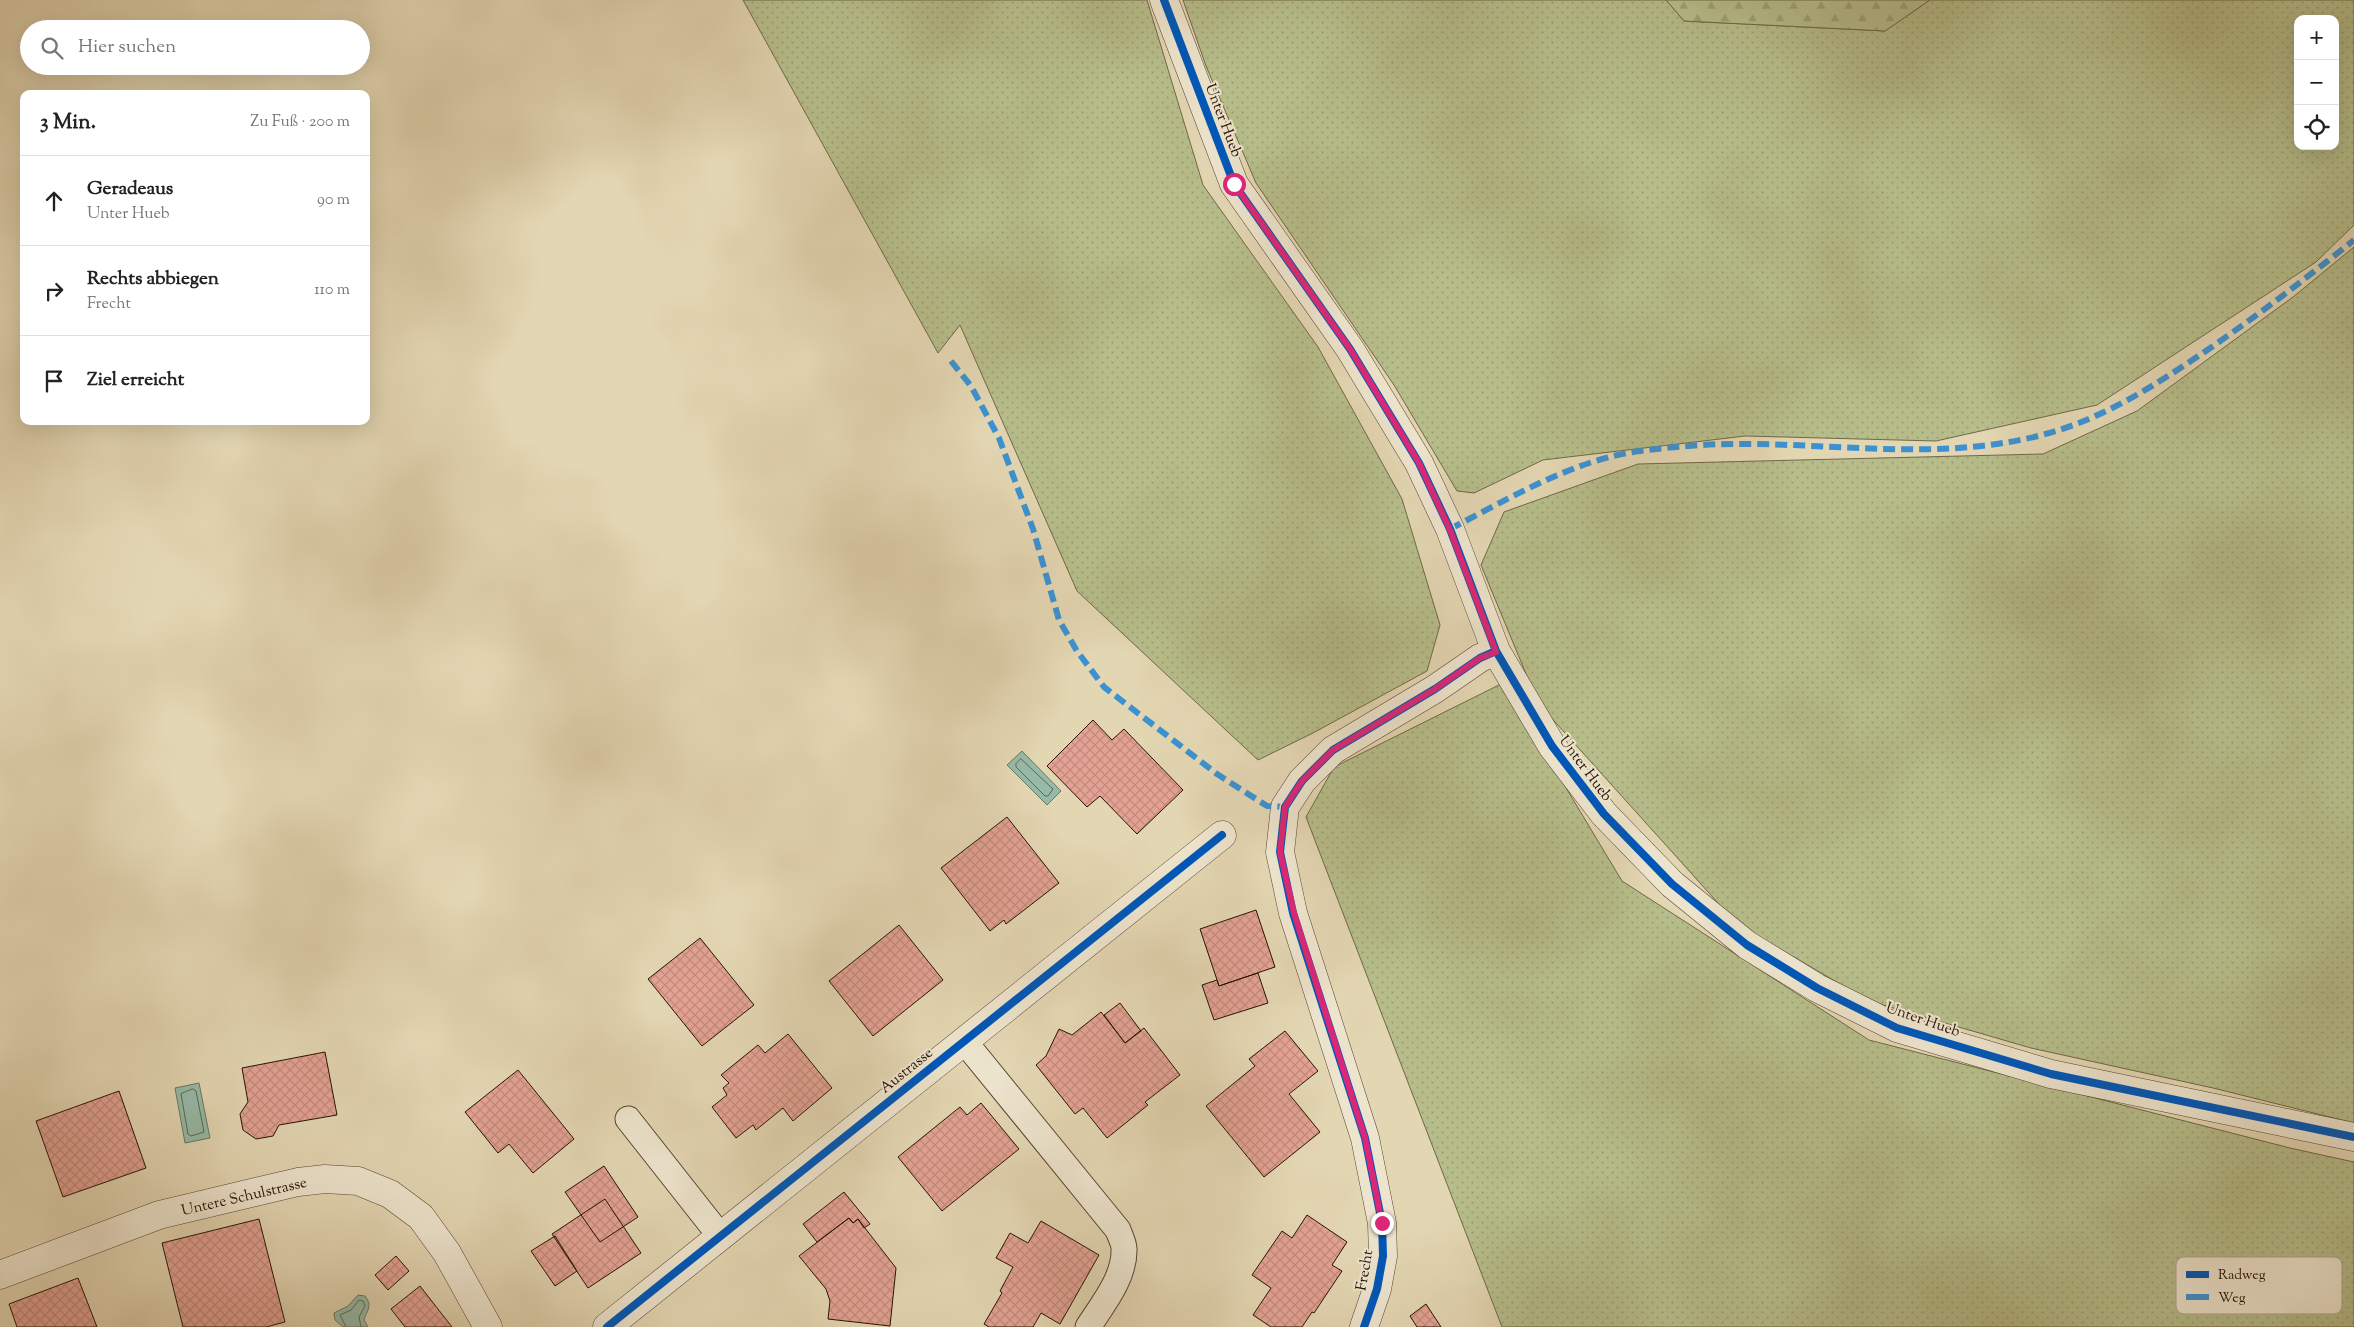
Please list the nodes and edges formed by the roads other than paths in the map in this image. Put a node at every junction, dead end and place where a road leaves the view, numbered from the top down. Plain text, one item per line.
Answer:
1 (1164, 0) edge
2 (1496, 652) junction
3 (1222, 834) dead end
4 (964, 1041) junction
5 (628, 1119) dead end
6 (2354, 1137) edge
7 (721, 1237) junction
8 (0, 1275) edge
9 (488, 1327) edge
10 (607, 1327) edge
11 (1088, 1327) edge
12 (1364, 1327) edge

1 - 2 street, Unter Hueb
2 - 6 street, Unter Hueb
2 - 12 street, Frecht
3 - 4 street, Austrasse
4 - 7 street, Austrasse
4 - 11 lane
5 - 7 lane
7 - 10 street, Austrasse
8 - 9 street, Untere Schulstrasse

